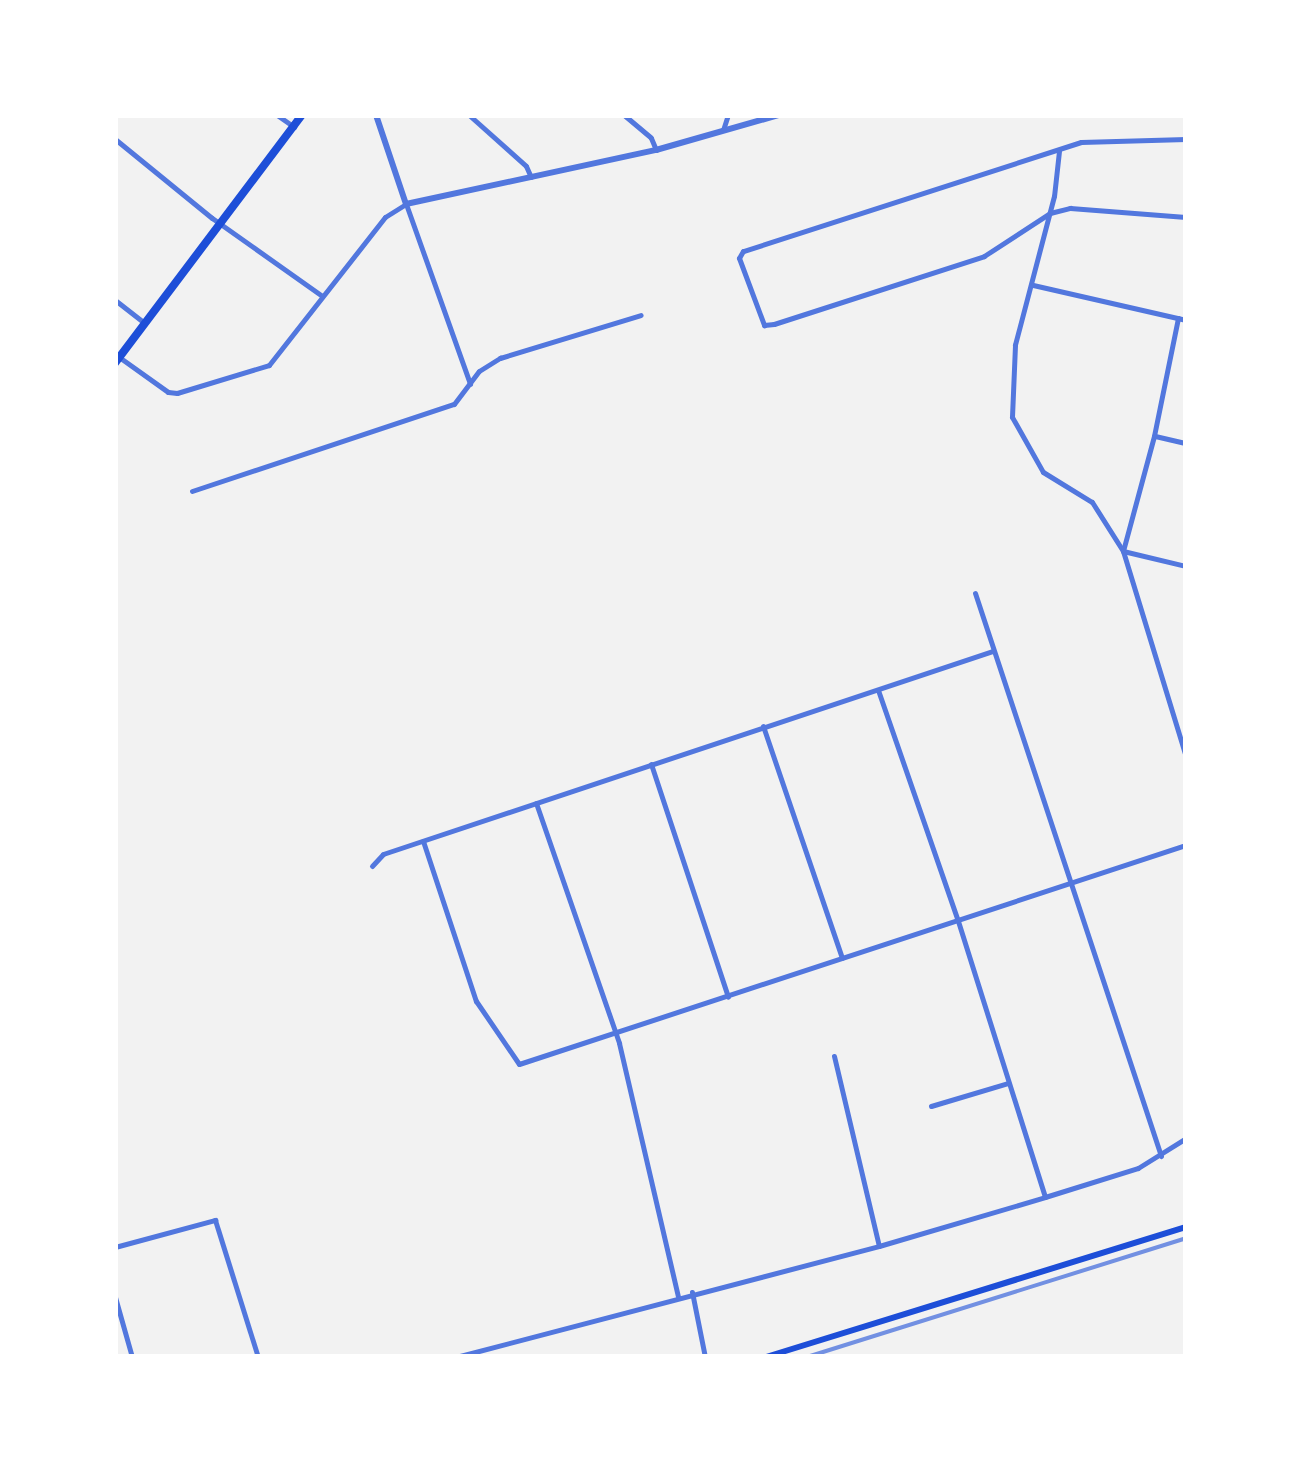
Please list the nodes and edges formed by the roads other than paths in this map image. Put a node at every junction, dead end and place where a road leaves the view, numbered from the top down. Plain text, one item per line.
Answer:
1 (277, 115) edge
2 (302, 115) edge
3 (376, 115) edge
4 (468, 115) edge
5 (624, 115) edge
6 (728, 115) edge
7 (779, 115) edge
8 (294, 127) junction
9 (723, 133) junction
10 (1186, 139) edge
11 (115, 140) edge
12 (656, 150) junction
13 (1058, 151) junction
14 (531, 177) junction
15 (406, 204) junction
16 (1050, 213) junction
17 (1186, 217) edge
18 (222, 223) junction
19 (1032, 284) junction
20 (322, 296) junction
21 (115, 300) edge
22 (640, 314) dead end
23 (1182, 319) edge
24 (144, 324) junction
25 (117, 360) edge
26 (470, 384) junction
27 (1154, 436) junction
28 (1186, 443) edge
29 (192, 491) dead end
30 (1122, 551) junction
31 (1186, 566) edge
32 (975, 592) dead end
33 (993, 651) junction
34 (878, 690) junction
35 (763, 726) junction
36 (1186, 757) edge
37 (651, 764) junction
38 (536, 803) junction
39 (423, 841) junction
40 (1186, 845) edge
41 (372, 866) dead end
42 (1070, 883) junction
43 (958, 921) junction
44 (842, 958) junction
45 (728, 997) junction
46 (614, 1034) junction
47 (834, 1056) dead end
48 (1008, 1083) junction
49 (930, 1106) dead end
50 (1186, 1138) edge
51 (1161, 1156) junction
52 (1044, 1197) junction
53 (1186, 1227) edge
54 (879, 1246) junction
55 (115, 1247) edge
56 (692, 1292) junction
57 (678, 1296) junction
58 (115, 1297) edge
59 (132, 1357) edge
60 (258, 1357) edge
61 (456, 1357) edge
62 (706, 1357) edge
63 (766, 1357) edge

1 - 8 street
2 - 8 main road
3 - 15 street
4 - 14 street
5 - 12 street
6 - 9 street
7 - 9 street
8 - 18 main road
9 - 12 street
10 - 13 street
11 - 18 street
12 - 14 street
13 - 16 street
13 - 16 street
14 - 15 street
15 - 20 street
15 - 26 street
16 - 17 street
16 - 19 street
18 - 20 street
18 - 24 main road
19 - 23 street
19 - 30 street
20 - 25 street
21 - 24 street
22 - 26 street
23 - 27 street
24 - 25 main road
26 - 29 street
27 - 28 street
27 - 30 street
30 - 31 street
30 - 36 street
32 - 33 street
33 - 34 street
33 - 42 street
34 - 35 street
34 - 43 street
35 - 37 street
35 - 44 street
37 - 38 street
37 - 45 street
38 - 39 street
38 - 46 street
39 - 41 street
39 - 46 street
40 - 42 street
42 - 43 street
42 - 51 street
43 - 44 street
43 - 48 street
44 - 45 street
45 - 46 street
46 - 57 street
47 - 54 street
48 - 49 street
48 - 52 street
50 - 51 street
51 - 52 street
52 - 54 street
53 - 63 main road
54 - 56 street
55 - 60 street
56 - 57 street
56 - 62 street
57 - 61 street
58 - 59 street

